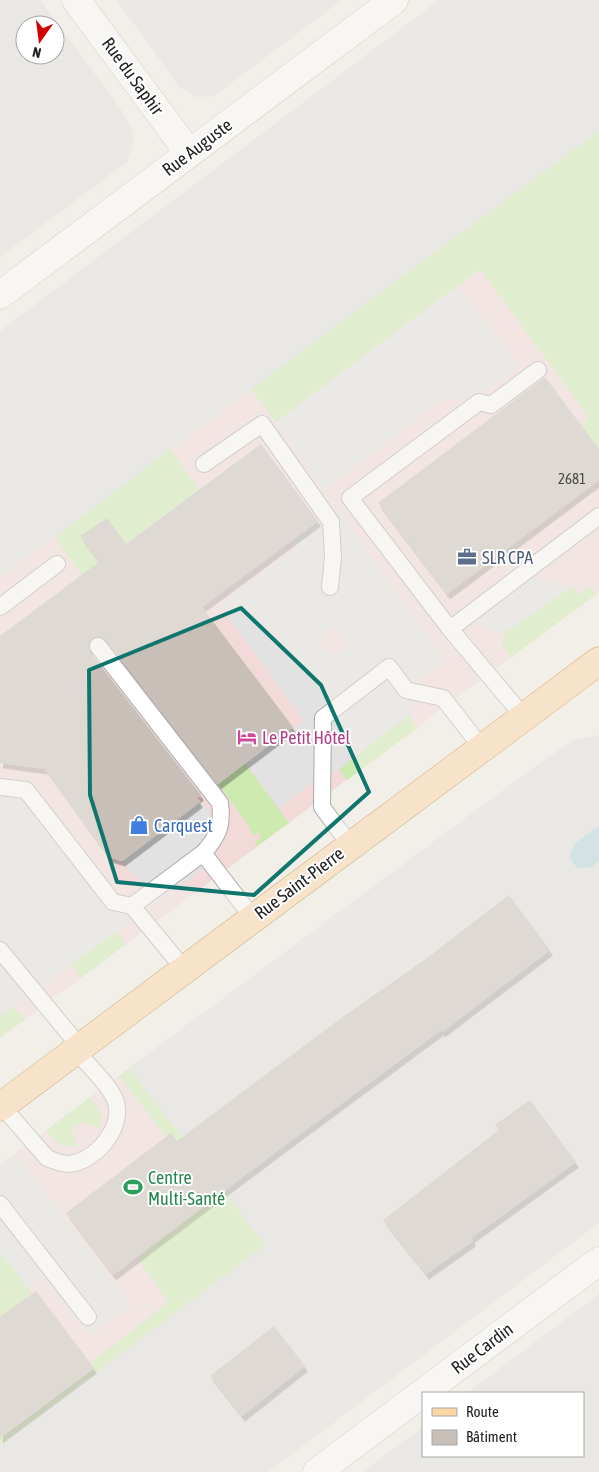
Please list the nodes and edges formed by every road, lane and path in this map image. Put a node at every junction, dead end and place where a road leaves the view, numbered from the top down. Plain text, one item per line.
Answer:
1 (76, 0) edge
2 (394, 0) edge
3 (189, 153) junction
4 (0, 295) edge
5 (538, 370) dead end
6 (204, 464) dead end
7 (599, 516) edge
8 (56, 564) dead end
9 (330, 587) dead end
10 (0, 607) edge
11 (450, 628) junction
12 (98, 646) dead end
13 (599, 661) edge
14 (523, 716) junction
15 (482, 748) junction
16 (0, 787) edge
17 (350, 845) junction
18 (203, 853) junction
19 (132, 906) junction
20 (253, 918) junction
21 (2, 955) edge
22 (184, 969) junction
23 (78, 1049) junction
24 (1, 1106) edge
25 (0, 1204) edge
26 (599, 1261) edge
27 (88, 1317) dead end
28 (424, 1392) edge
29 (422, 1393) edge
30 (317, 1472) edge

1 - 3 street, Rue du Saphir
2 - 3 street, Rue Auguste
3 - 4 street, Rue Auguste
5 - 11 lane
6 - 9 lane
7 - 11 lane
8 - 10 lane
11 - 14 lane
12 - 18 lane
13 - 14 main road, Rue Saint-Pierre
14 - 15 main road, Rue Saint-Pierre
15 - 17 main road, Rue Saint-Pierre
15 - 17 lane
16 - 19 lane
17 - 20 main road, Rue Saint-Pierre
18 - 19 lane
18 - 20 lane
19 - 22 lane
20 - 22 main road, Rue Saint-Pierre
21 - 23 lane
22 - 23 main road, Rue Saint-Pierre
23 - 24 main road, Rue Saint-Pierre
23 - 24 lane
25 - 27 lane
26 - 28 street, Rue Cardin
29 - 30 street, Rue Cardin

